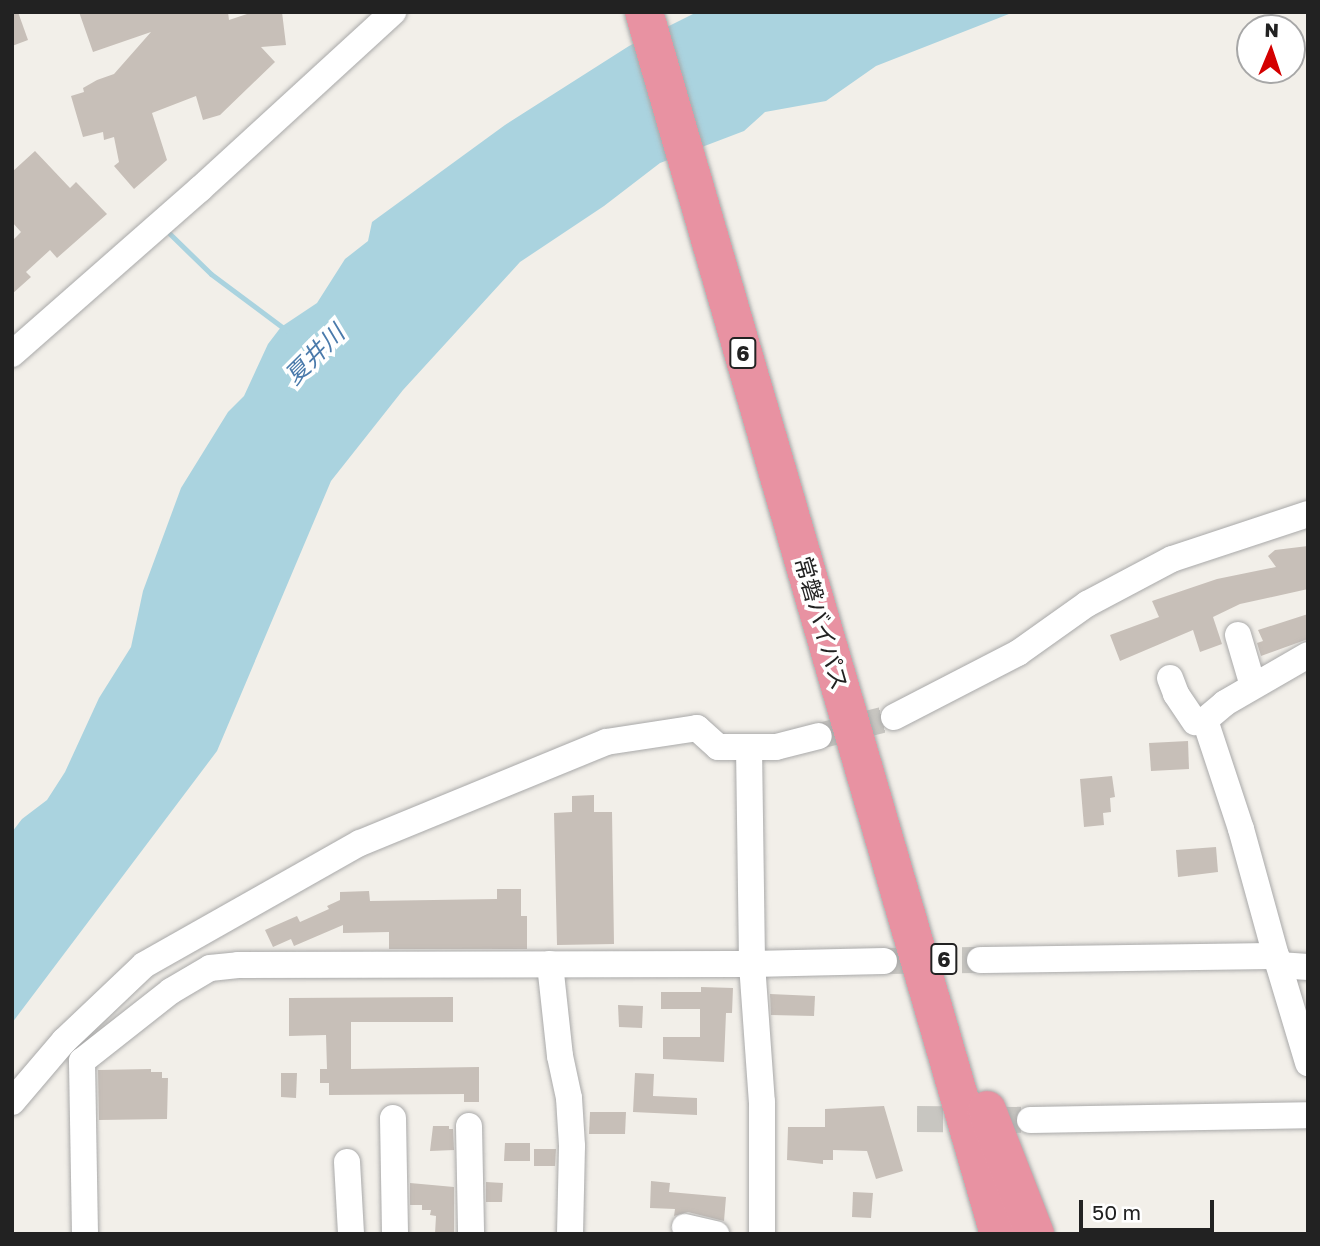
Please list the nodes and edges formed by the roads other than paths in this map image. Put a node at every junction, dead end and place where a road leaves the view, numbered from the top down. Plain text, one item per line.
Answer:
1 (643, 12) edge
2 (670, 12) edge
3 (392, 13) edge
4 (24, 334) edge
5 (12, 354) edge
6 (1308, 514) edge
7 (1238, 635) dead end
8 (1308, 655) edge
9 (1170, 678) dead end
10 (1253, 686) junction
11 (855, 689) junction
12 (894, 716) tunnel mouth
13 (1195, 722) dead end
14 (818, 736) tunnel mouth
15 (749, 747) junction
16 (171, 949) junction
17 (980, 960) tunnel mouth
18 (1277, 961) junction
19 (902, 962) junction
20 (550, 964) junction
21 (752, 964) junction
22 (1308, 967) edge
23 (87, 1057) junction
24 (1307, 1059) edge
25 (46, 1063) junction
26 (981, 1096) junction
27 (12, 1102) edge
28 (1308, 1115) edge
29 (393, 1118) dead end
30 (1030, 1120) tunnel mouth
31 (469, 1126) dead end
32 (347, 1162) dead end
33 (685, 1227) dead end
34 (85, 1234) edge
35 (351, 1234) edge
36 (396, 1234) edge
37 (471, 1234) edge
38 (570, 1234) edge
39 (716, 1234) edge
40 (762, 1234) edge
41 (985, 1234) edge
42 (999, 1234) edge
43 (1021, 1234) edge
44 (1035, 1234) edge

1 - 11 highway, 常磐バイパス / 6
2 - 11 highway, 常磐バイパス / 6
3 - 4 street
4 - 5 street
6 - 12 street
7 - 10 street
8 - 10 street
9 - 13 street
10 - 18 street
11 - 19 highway, 常磐バイパス / 6
11 - 26 highway, 常磐バイパス / 6
14 - 15 street
15 - 16 street
15 - 21 street
16 - 23 street
16 - 25 street
17 - 18 street
18 - 22 street
18 - 24 street
19 - 21 street
19 - 41 highway
19 - 42 highway, 常磐バイパス / 6
20 - 21 street
20 - 23 street
20 - 38 street
21 - 40 street
23 - 25 street
23 - 34 street
25 - 27 street
26 - 43 highway, 常磐バイパス / 6
26 - 44 highway
28 - 30 street
29 - 36 street
31 - 37 street
32 - 35 street
33 - 39 street

